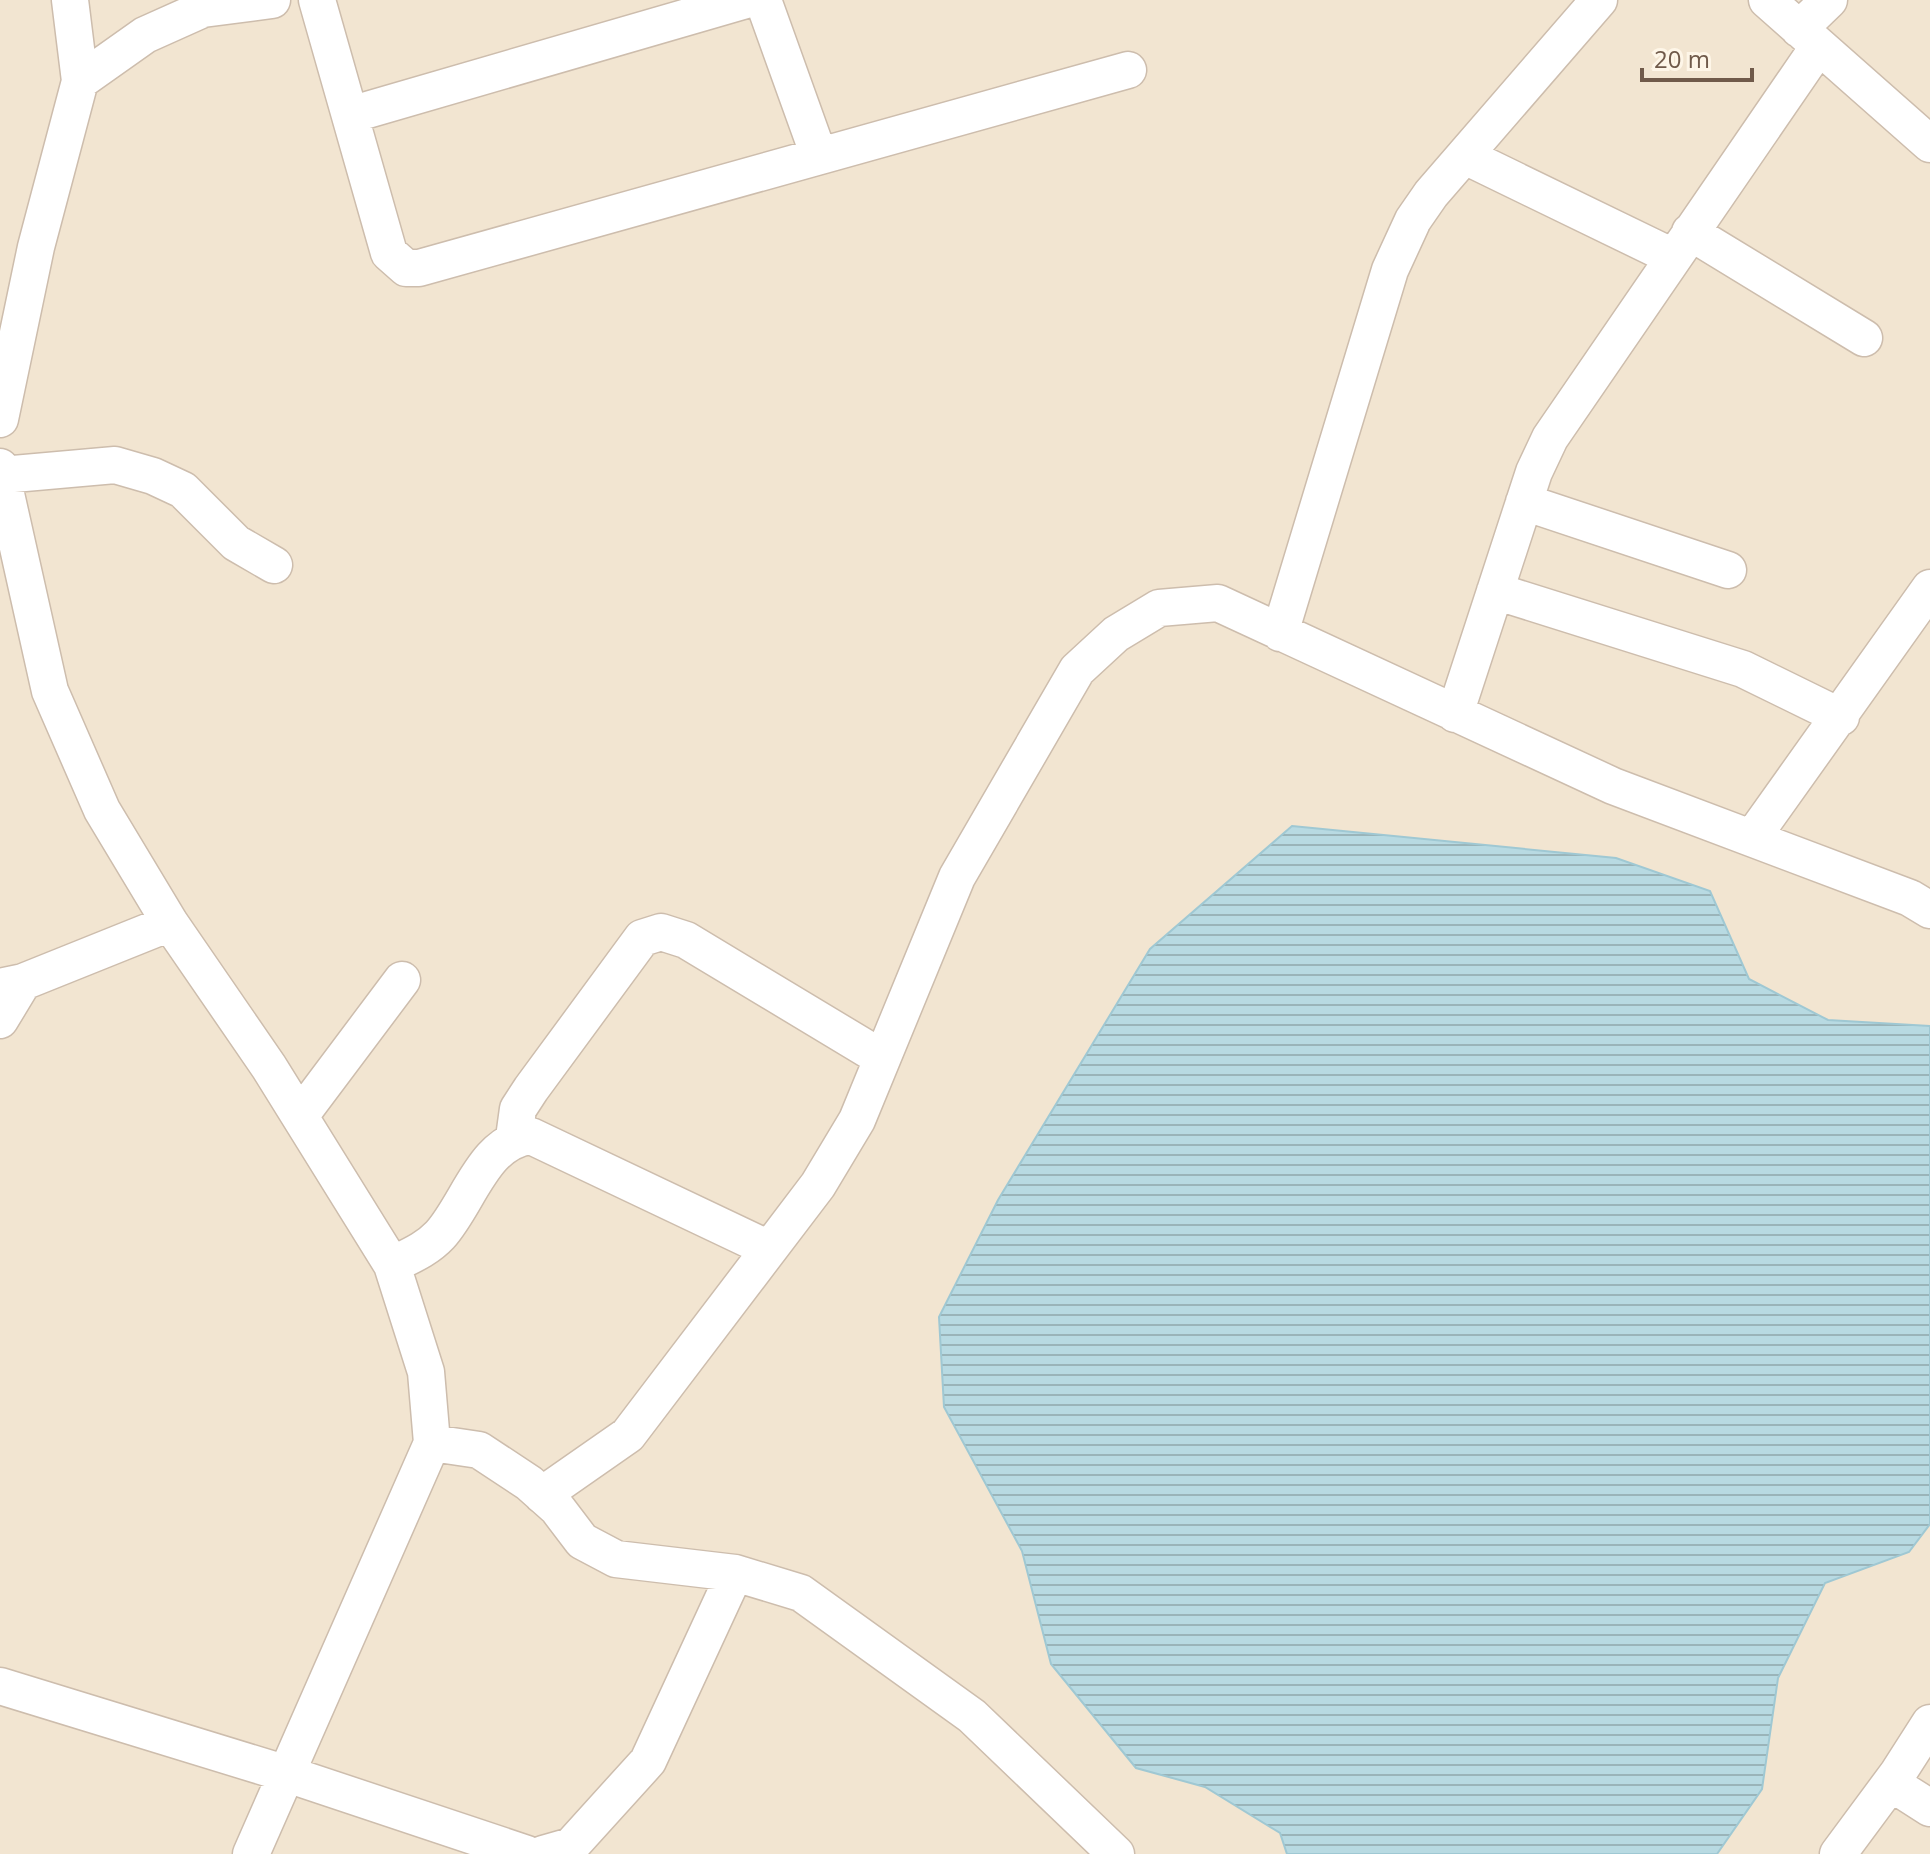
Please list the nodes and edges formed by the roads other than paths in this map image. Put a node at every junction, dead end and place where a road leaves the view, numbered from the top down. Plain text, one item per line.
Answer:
1 (70, 0) edge
2 (272, 0) edge
3 (317, 0) edge
4 (746, 0) edge
5 (763, 0) edge
6 (1599, 0) edge
7 (1767, 0) edge
8 (1829, 0) edge
9 (202, 4) edge
10 (1809, 37) junction
11 (1128, 70) dead end
12 (80, 81) junction
13 (350, 115) junction
14 (1930, 144) edge
15 (819, 156) junction
16 (1465, 156) junction
17 (1682, 245) junction
18 (1864, 338) dead end
19 (0, 419) edge
20 (1, 471) edge
21 (1524, 502) junction
22 (274, 565) dead end
23 (1728, 570) dead end
24 (1930, 588) edge
25 (1495, 591) junction
26 (1280, 633) junction
27 (1455, 714) junction
28 (1841, 717) junction
29 (1752, 838) junction
30 (1930, 910) edge
31 (170, 923) junction
32 (402, 980) dead end
33 (11, 984) edge
34 (0, 1020) edge
35 (882, 1058) junction
36 (300, 1116) junction
37 (514, 1138) junction
38 (769, 1249) junction
39 (392, 1265) junction
40 (432, 1443) junction
41 (542, 1495) junction
42 (735, 1573) junction
43 (0, 1686) edge
44 (1930, 1723) edge
45 (287, 1774) junction
46 (1891, 1783) junction
47 (1930, 1808) edge
48 (1858, 1840) edge
49 (565, 1851) edge
50 (251, 1854) edge
51 (527, 1854) edge
52 (1116, 1854) edge
53 (1838, 1854) edge

1 - 12 street
2 - 9 street
3 - 13 street
4 - 13 street
5 - 15 street
6 - 16 street
7 - 10 street
8 - 10 street
9 - 12 street
10 - 14 street
10 - 17 street
11 - 15 street
12 - 19 street
13 - 15 street
16 - 17 street
16 - 26 street
17 - 18 street
17 - 21 street
20 - 22 street
20 - 31 street
21 - 23 street
21 - 25 street
24 - 28 street
25 - 27 street
25 - 28 street
26 - 27 street
26 - 35 street
27 - 29 street
28 - 29 street
29 - 30 street
31 - 33 street
31 - 36 street
32 - 36 street
33 - 34 street
35 - 37 street
35 - 38 street
36 - 39 street
37 - 38 street
37 - 39 street
38 - 41 street
39 - 40 street
40 - 41 street
40 - 45 street
41 - 42 street
42 - 49 street
42 - 52 street
43 - 45 street
44 - 46 street
45 - 50 street
45 - 51 street
46 - 47 street
46 - 48 street
48 - 53 street

